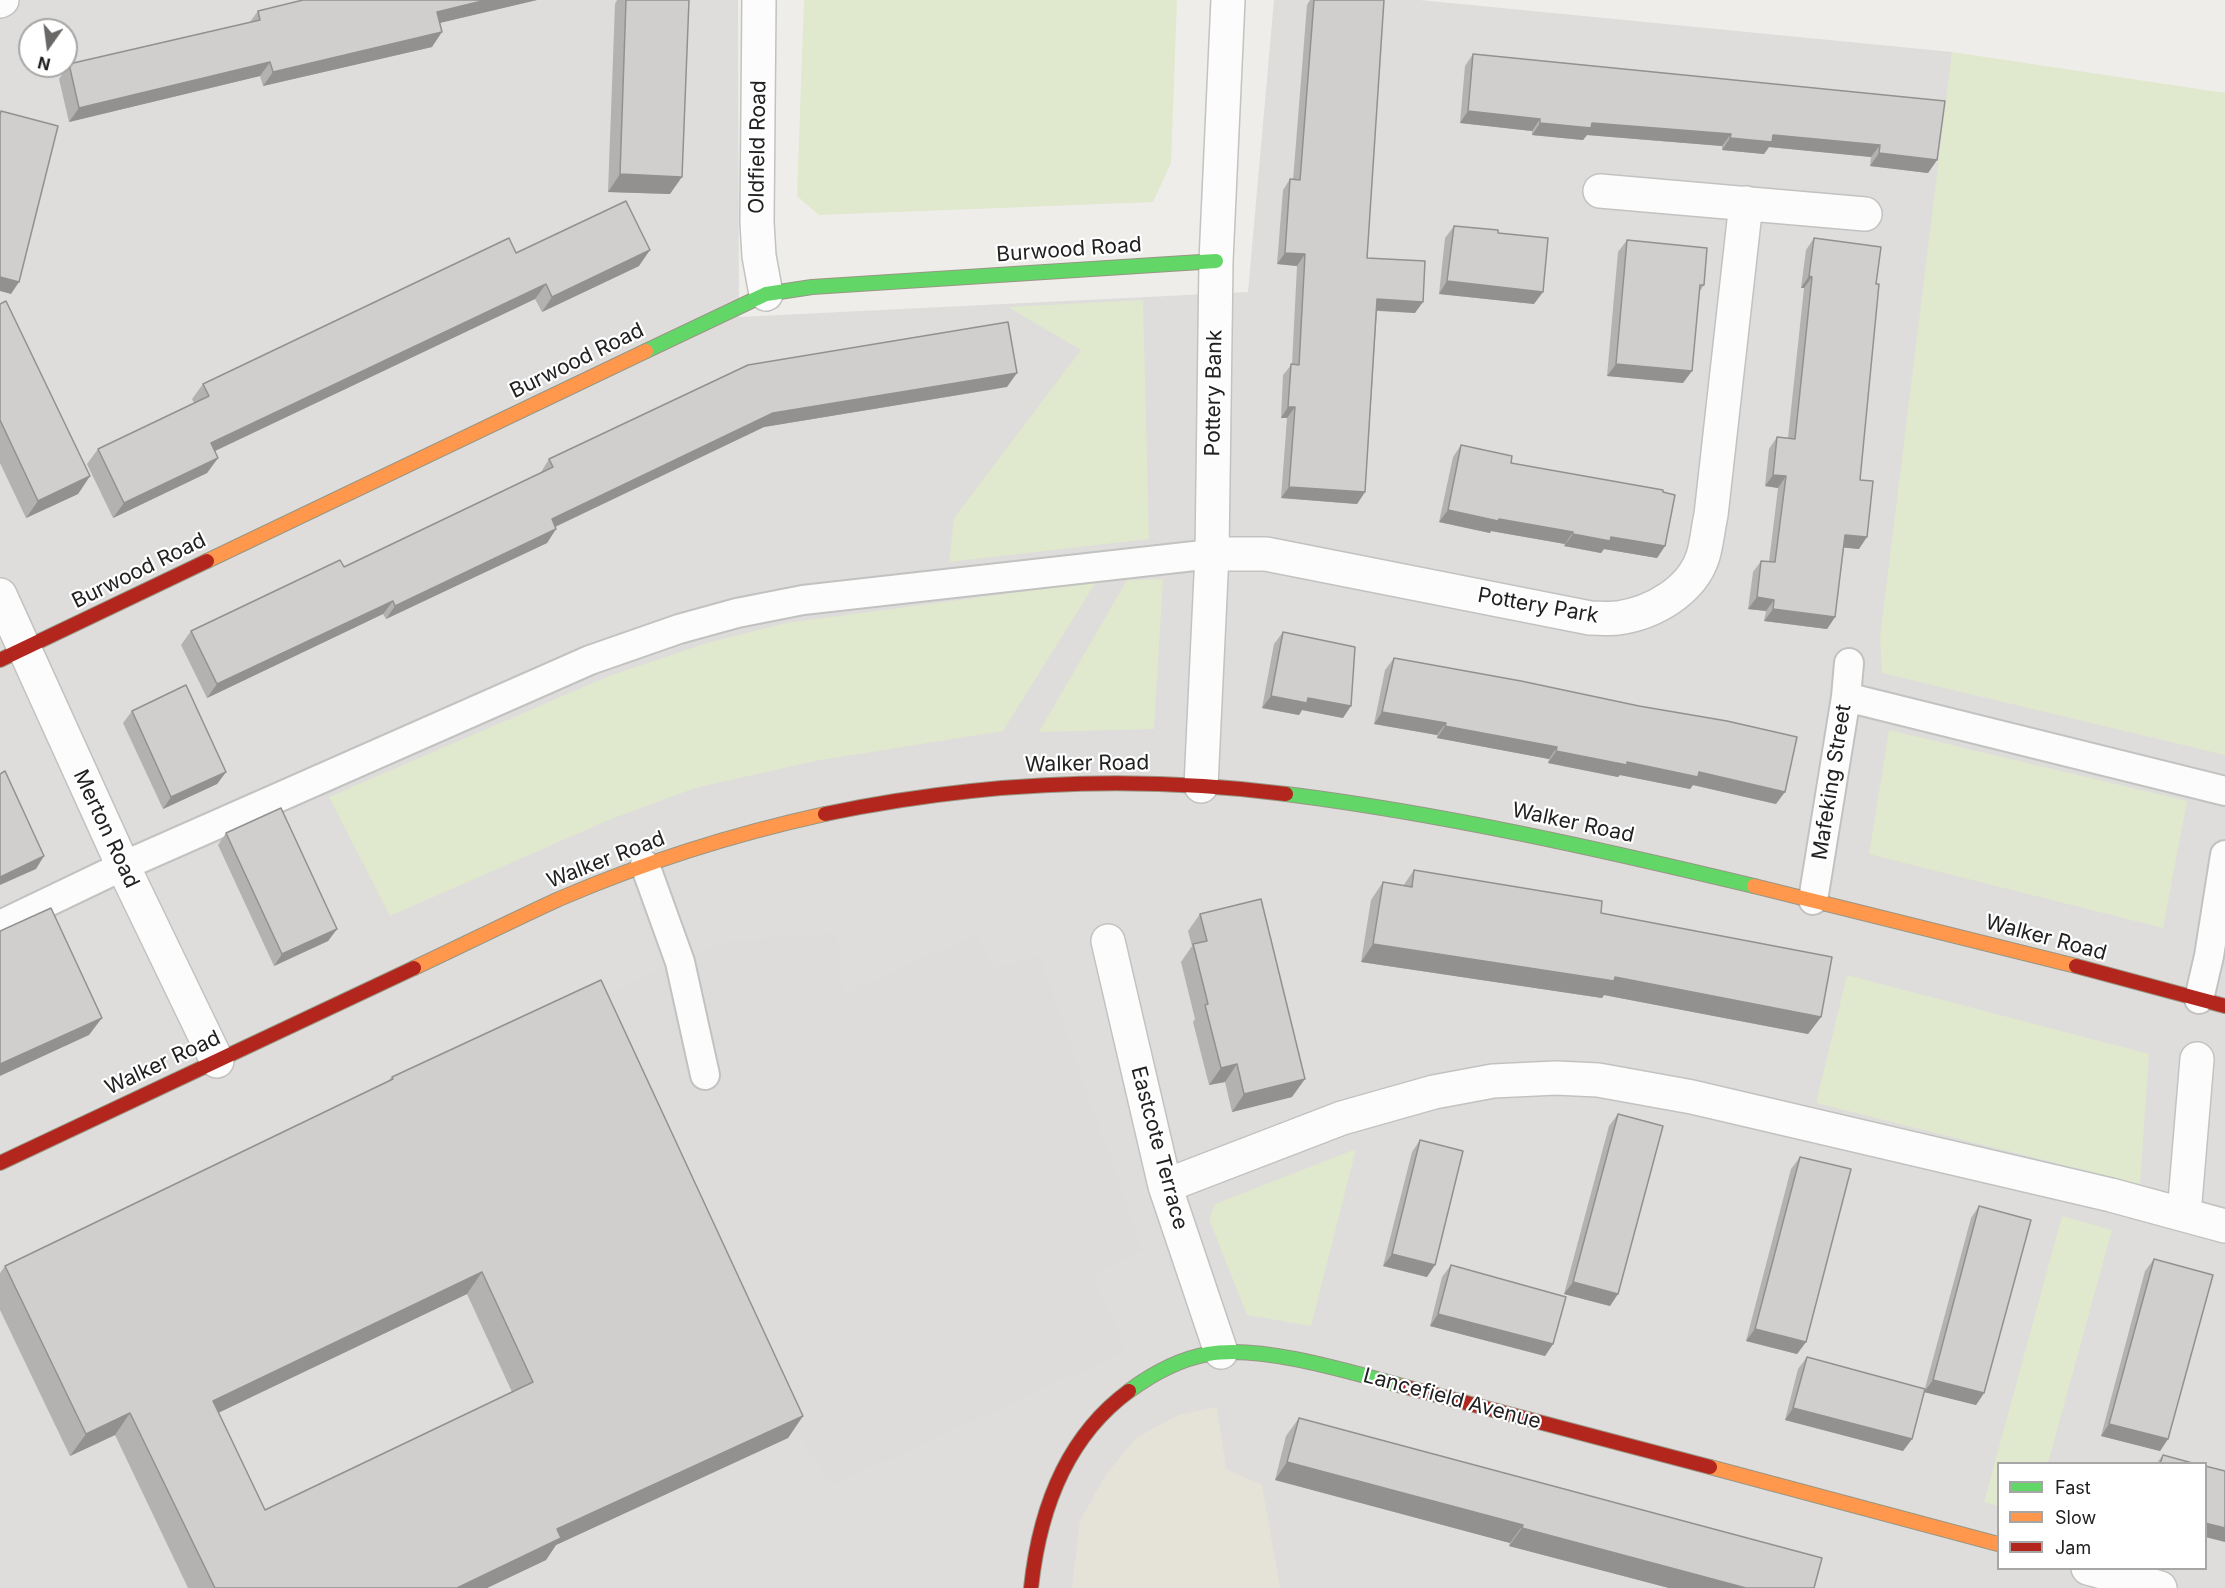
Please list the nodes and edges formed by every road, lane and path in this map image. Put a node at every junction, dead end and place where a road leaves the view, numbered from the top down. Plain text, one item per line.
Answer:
1 (759, 0) edge
2 (1228, 0) edge
3 (1600, 190) dead end
4 (1746, 203) junction
5 (1865, 214) dead end
6 (1216, 261) junction
7 (766, 294) junction
8 (1212, 554) junction
9 (0, 595) edge
10 (12, 655) edge
11 (1849, 663) dead end
12 (1846, 697) junction
13 (1201, 786) junction
14 (2225, 791) edge
15 (2225, 855) edge
16 (123, 866) junction
17 (645, 866) junction
18 (1813, 900) junction
19 (0, 925) edge
20 (1108, 941) dead end
21 (2212, 1003) edge
22 (2198, 1059) dead end
23 (217, 1061) junction
24 (705, 1075) dead end
25 (0, 1163) edge
26 (1165, 1186) junction
27 (2184, 1214) junction
28 (2225, 1226) edge
29 (1221, 1352) junction
30 (1997, 1544) edge
31 (2092, 1570) edge
32 (1031, 1588) edge
33 (2160, 1588) edge

1 - 7 street, Oldfield Road
2 - 6 street, Pottery Bank
3 - 4 street
4 - 5 street
4 - 8 street, Pottery Park
6 - 7 street, Burwood Road
6 - 8 street, Pottery Bank
7 - 10 street, Burwood Road
8 - 13 street, Pottery Bank
8 - 16 lane
9 - 10 street, Merton Road
10 - 16 street, Merton Road
11 - 12 lane, Mafeking Street
12 - 14 lane
12 - 18 lane, Mafeking Street
13 - 17 street, Walker Road
13 - 18 street, Walker Road
15 - 21 lane
16 - 19 lane
16 - 23 street, Merton Road
17 - 23 street, Walker Road
17 - 24 lane
18 - 21 street, Walker Road
20 - 26 street, Eastcote Terrace
22 - 27 street
23 - 25 street, Walker Road
26 - 27 street
26 - 29 street, Eastcote Terrace
27 - 28 street
29 - 30 street, Lancefield Avenue
29 - 32 street, Lancefield Avenue
31 - 33 street

